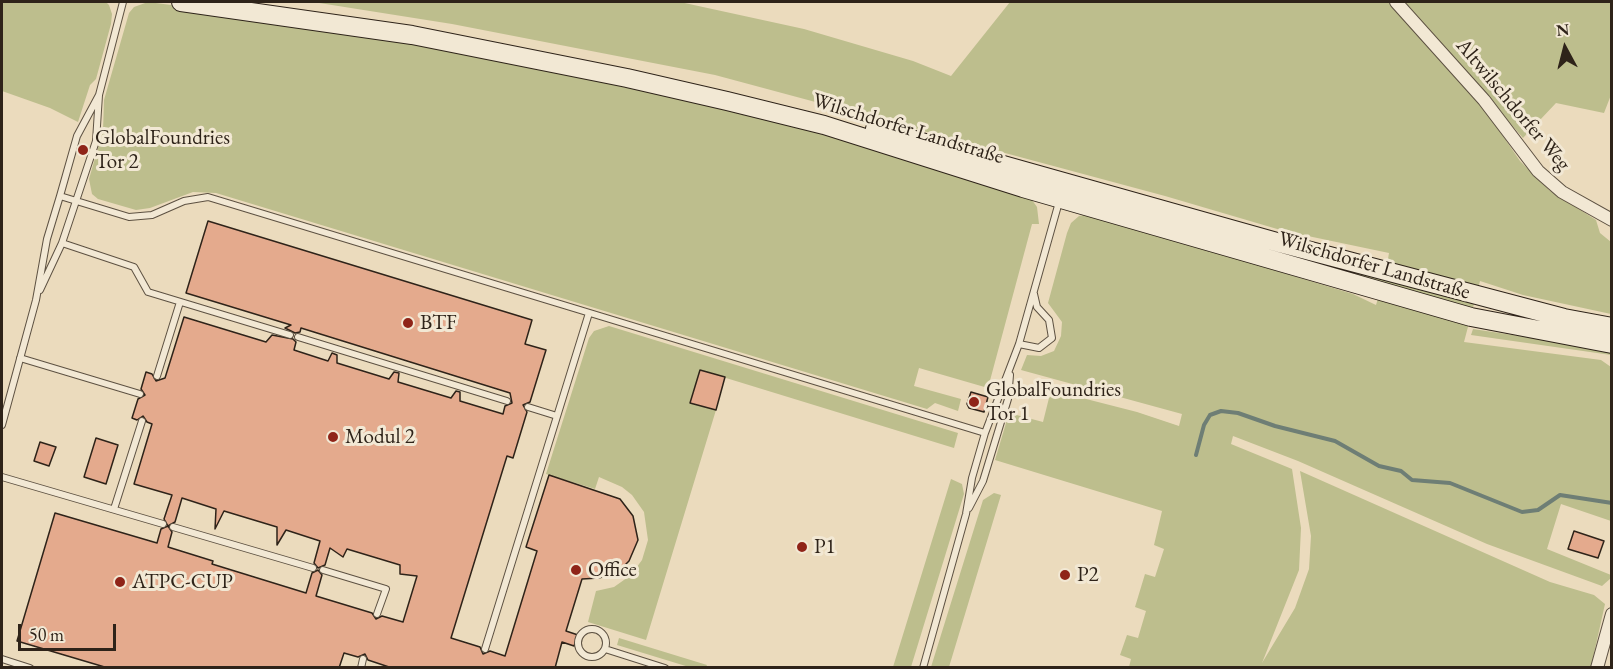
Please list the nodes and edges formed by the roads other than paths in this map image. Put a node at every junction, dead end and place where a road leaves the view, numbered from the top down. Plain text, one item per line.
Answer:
1 (123, 2) edge
2 (181, 2) edge
3 (273, 2) edge
4 (1396, 2) edge
5 (99, 95) junction
6 (1062, 190) junction
7 (60, 196) junction
8 (76, 201) junction
9 (1611, 220) edge
10 (62, 243) junction
11 (1034, 294) junction
12 (36, 300) junction
13 (180, 302) junction
14 (590, 313) junction
15 (1611, 327) edge
16 (290, 335) dead end
17 (298, 337) dead end
18 (1019, 344) junction
19 (1611, 344) edge
20 (20, 358) junction
21 (1011, 369) junction
22 (157, 376) dead end
23 (140, 394) dead end
24 (507, 401) dead end
25 (528, 407) dead end
26 (557, 416) junction
27 (142, 421) dead end
28 (2, 425) edge
29 (985, 433) junction
30 (2, 477) edge
31 (114, 509) junction
32 (966, 514) junction
33 (163, 524) dead end
34 (173, 527) dead end
35 (313, 567) dead end
36 (323, 570) dead end
37 (377, 614) dead end
38 (1611, 614) edge
39 (605, 648) junction
40 (485, 649) dead end
41 (2, 659) edge
42 (363, 659) dead end
43 (30, 668) edge
44 (361, 668) edge
45 (665, 668) edge
46 (923, 668) edge
47 (1597, 668) edge

1 - 5 lane
2 - 6 main road, Wilschdorfer Landstraße
3 - 6 main road, Wilschdorfer Landstraße
4 - 9 street, Altwilschdorfer Weg
5 - 7 lane
5 - 8 lane
6 - 11 lane
6 - 15 main road, Wilschdorfer Landstraße
6 - 19 main road, Wilschdorfer Landstraße
7 - 8 lane
7 - 12 lane
8 - 10 lane
8 - 14 lane
10 - 12 lane
10 - 13 lane
11 - 18 lane
11 - 18 lane
12 - 20 lane
13 - 16 lane
13 - 22 lane
14 - 26 lane
14 - 29 lane
17 - 24 lane
18 - 21 lane
20 - 23 lane
20 - 28 lane
21 - 29 lane
21 - 32 lane
25 - 26 lane
26 - 40 lane
27 - 31 lane
29 - 32 lane
30 - 31 lane
31 - 33 lane
32 - 46 lane
34 - 35 lane
36 - 37 lane
38 - 47 street
39 - 39 lane
39 - 45 lane
41 - 43 lane
42 - 44 lane

